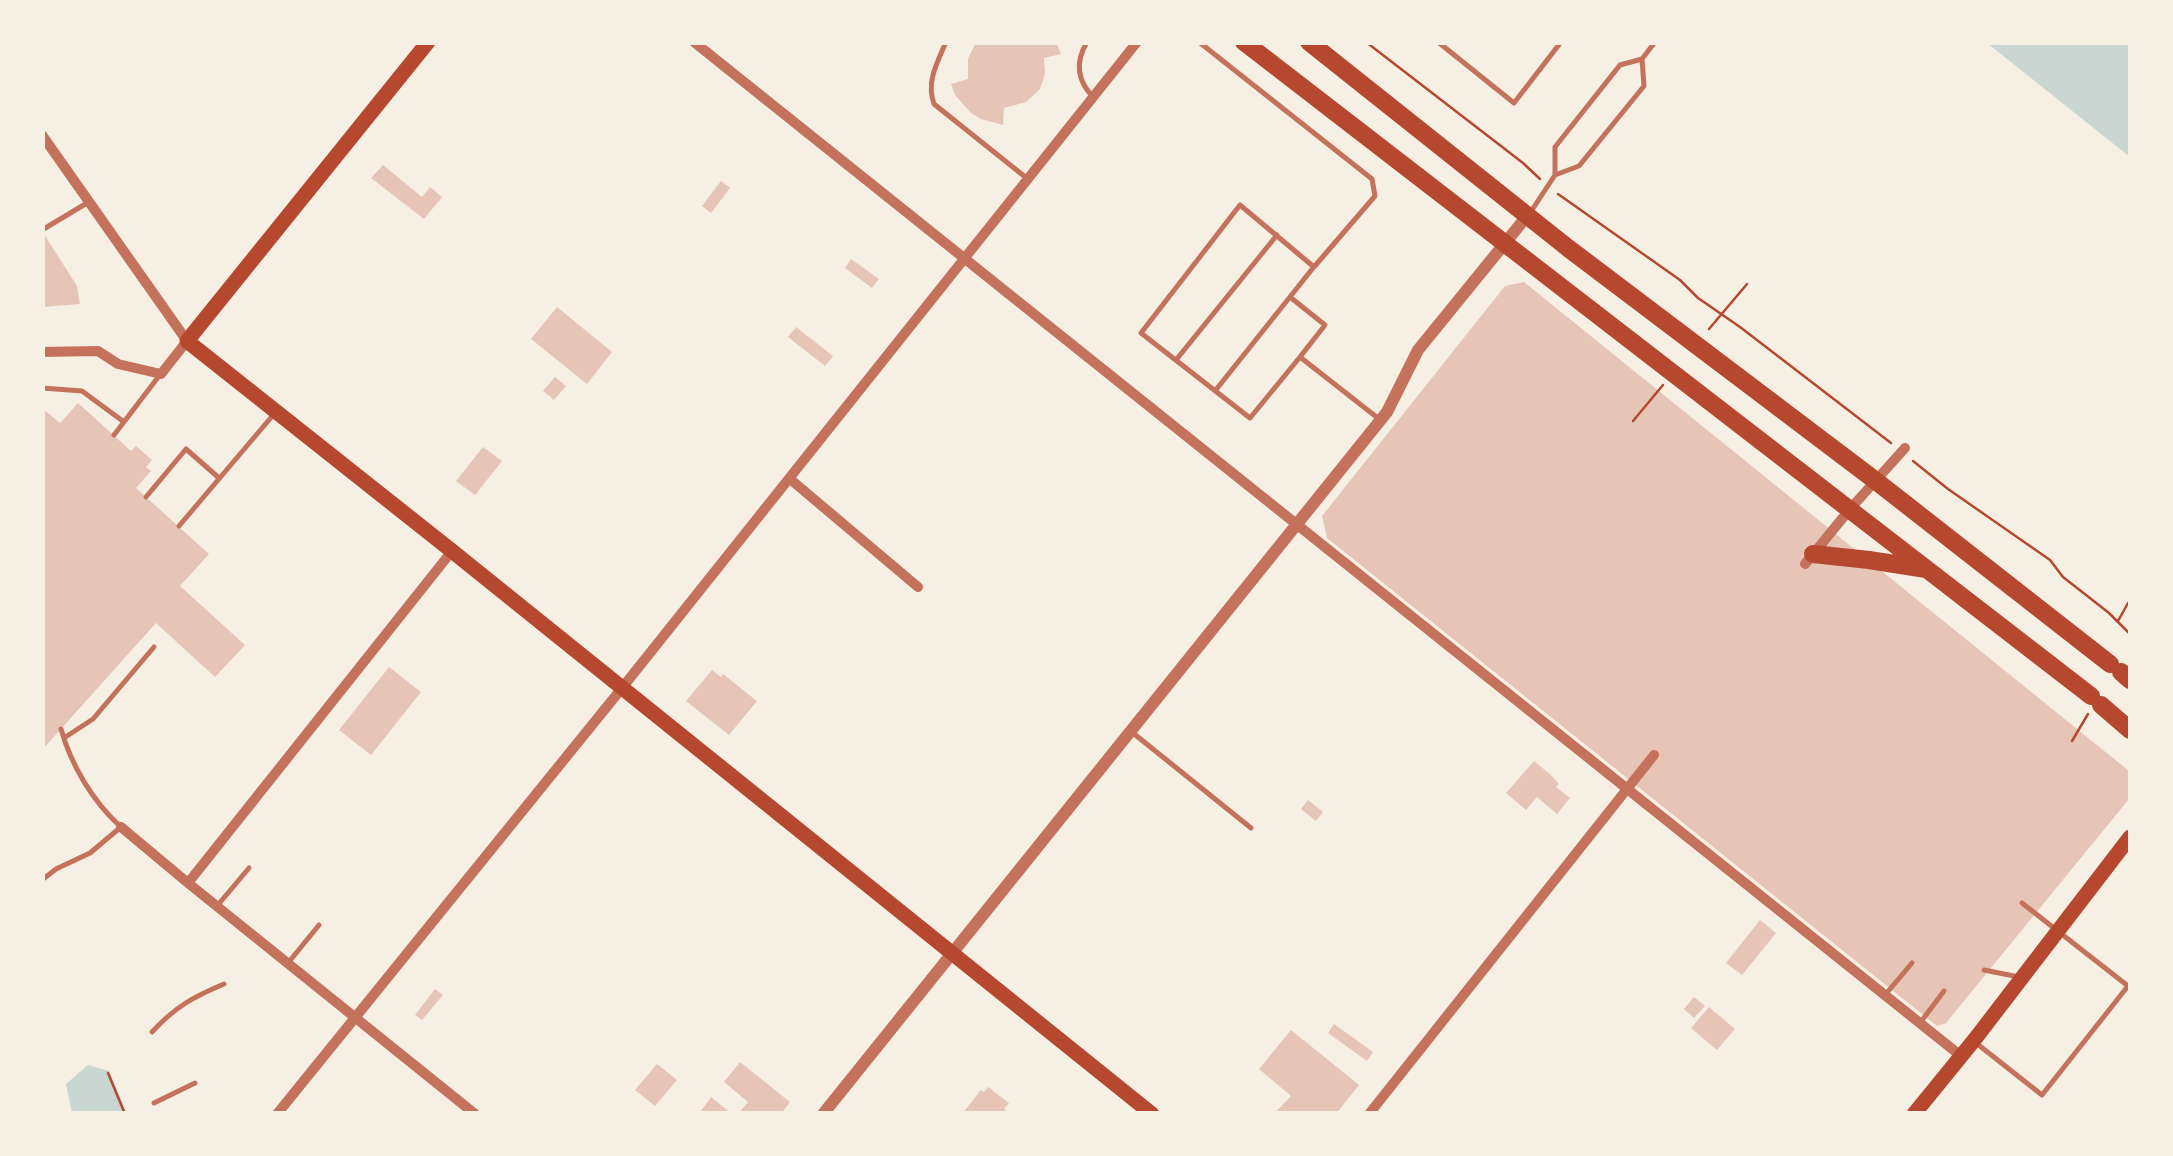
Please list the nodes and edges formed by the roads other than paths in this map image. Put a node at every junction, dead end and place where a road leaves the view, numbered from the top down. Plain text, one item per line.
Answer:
1 (428, 42) edge
2 (694, 42) edge
3 (946, 42) edge
4 (1088, 42) edge
5 (1137, 42) edge
6 (1199, 42) edge
7 (1244, 42) edge
8 (1310, 42) edge
9 (1438, 42) edge
10 (1561, 42) edge
11 (1655, 42) edge
12 (1642, 59) junction
13 (1094, 98) junction
14 (42, 135) edge
15 (1555, 174) junction
16 (1028, 180) junction
17 (89, 202) junction
18 (1527, 216) junction
19 (42, 230) edge
20 (1277, 236) junction
21 (1505, 243) junction
22 (966, 260) junction
23 (1314, 267) junction
24 (1290, 297) junction
25 (187, 341) junction
26 (42, 352) edge
27 (1300, 357) junction
28 (1176, 360) junction
29 (161, 374) junction
30 (42, 388) edge
31 (1214, 390) junction
32 (276, 412) junction
33 (1380, 421) junction
34 (124, 422) junction
35 (114, 435) dead end
36 (1898, 446) road end
37 (219, 478) junction
38 (790, 479) junction
39 (1876, 481) junction
40 (146, 497) dead end
41 (1850, 509) junction
42 (1296, 524) junction
43 (178, 526) dead end
44 (452, 551) junction
45 (1809, 559) joint
46 (1928, 569) junction
47 (918, 587) dead end
48 (154, 647) dead end
49 (2121, 672) edge
50 (622, 688) junction
51 (61, 729) dead end
52 (2130, 730) edge
53 (1130, 731) junction
54 (64, 738) junction
55 (1654, 755) dead end
56 (1627, 788) junction
57 (121, 827) junction
58 (1251, 828) dead end
59 (2130, 838) edge
60 (249, 868) dead end
61 (42, 880) edge
62 (188, 883) junction
63 (2022, 903) dead end
64 (217, 906) junction
65 (320, 925) dead end
66 (2058, 931) junction
67 (952, 953) junction
68 (288, 963) junction
69 (1912, 963) dead end
70 (1984, 970) dead end
71 (2022, 977) junction
72 (224, 984) dead end
73 (2129, 984) edge
74 (1944, 991) dead end
75 (1886, 995) junction
76 (356, 1018) junction
77 (1920, 1023) junction
78 (152, 1032) dead end
79 (1973, 1041) junction
80 (1961, 1056) junction
81 (195, 1083) dead end
82 (154, 1103) dead end
83 (277, 1114) edge
84 (475, 1114) edge
85 (823, 1114) edge
86 (1152, 1114) edge
87 (1368, 1114) edge
88 (1914, 1114) edge

1 - 25 main road
2 - 22 street
3 - 16 lane
4 - 13 lane
5 - 13 street
6 - 23 lane
7 - 21 main road
8 - 18 main road
9 - 10 lane
11 - 12 lane
12 - 15 lane
12 - 15 lane
13 - 16 street
14 - 17 street
15 - 18 lane
16 - 22 street
17 - 19 lane
17 - 25 street
18 - 21 street
18 - 39 main road
20 - 23 lane
20 - 28 lane
20 - 28 lane
21 - 33 street
21 - 41 main road
22 - 38 street
22 - 42 street
23 - 24 lane
24 - 27 lane
24 - 31 lane
25 - 29 street
25 - 32 main road
26 - 29 street
27 - 31 lane
27 - 33 lane
28 - 31 lane
29 - 34 lane
30 - 34 lane
32 - 37 lane
32 - 44 main road
33 - 42 street
34 - 35 lane
36 - 39 street
37 - 40 lane
37 - 43 lane
38 - 47 street
38 - 50 street
39 - 41 street
39 - 49 main road
41 - 45 street
41 - 46 main road
42 - 53 street
42 - 56 street
44 - 50 main road
44 - 62 street
45 - 46 main road
46 - 52 main road
48 - 54 lane
50 - 67 main road
50 - 76 street
51 - 54 lane
53 - 58 lane
53 - 67 street
54 - 57 lane
55 - 56 street
56 - 75 street
56 - 87 street
57 - 61 lane
57 - 62 street
59 - 66 main road
60 - 64 lane
62 - 64 street
63 - 66 lane
64 - 68 street
65 - 68 lane
66 - 71 main road
66 - 73 lane
67 - 85 street
67 - 86 main road
68 - 76 street
69 - 75 lane
70 - 71 lane
71 - 79 main road
72 - 78 lane
73 - 79 lane
74 - 77 lane
75 - 77 street
76 - 83 street
76 - 84 street
77 - 80 street
79 - 80 main road
80 - 88 main road
81 - 82 lane

